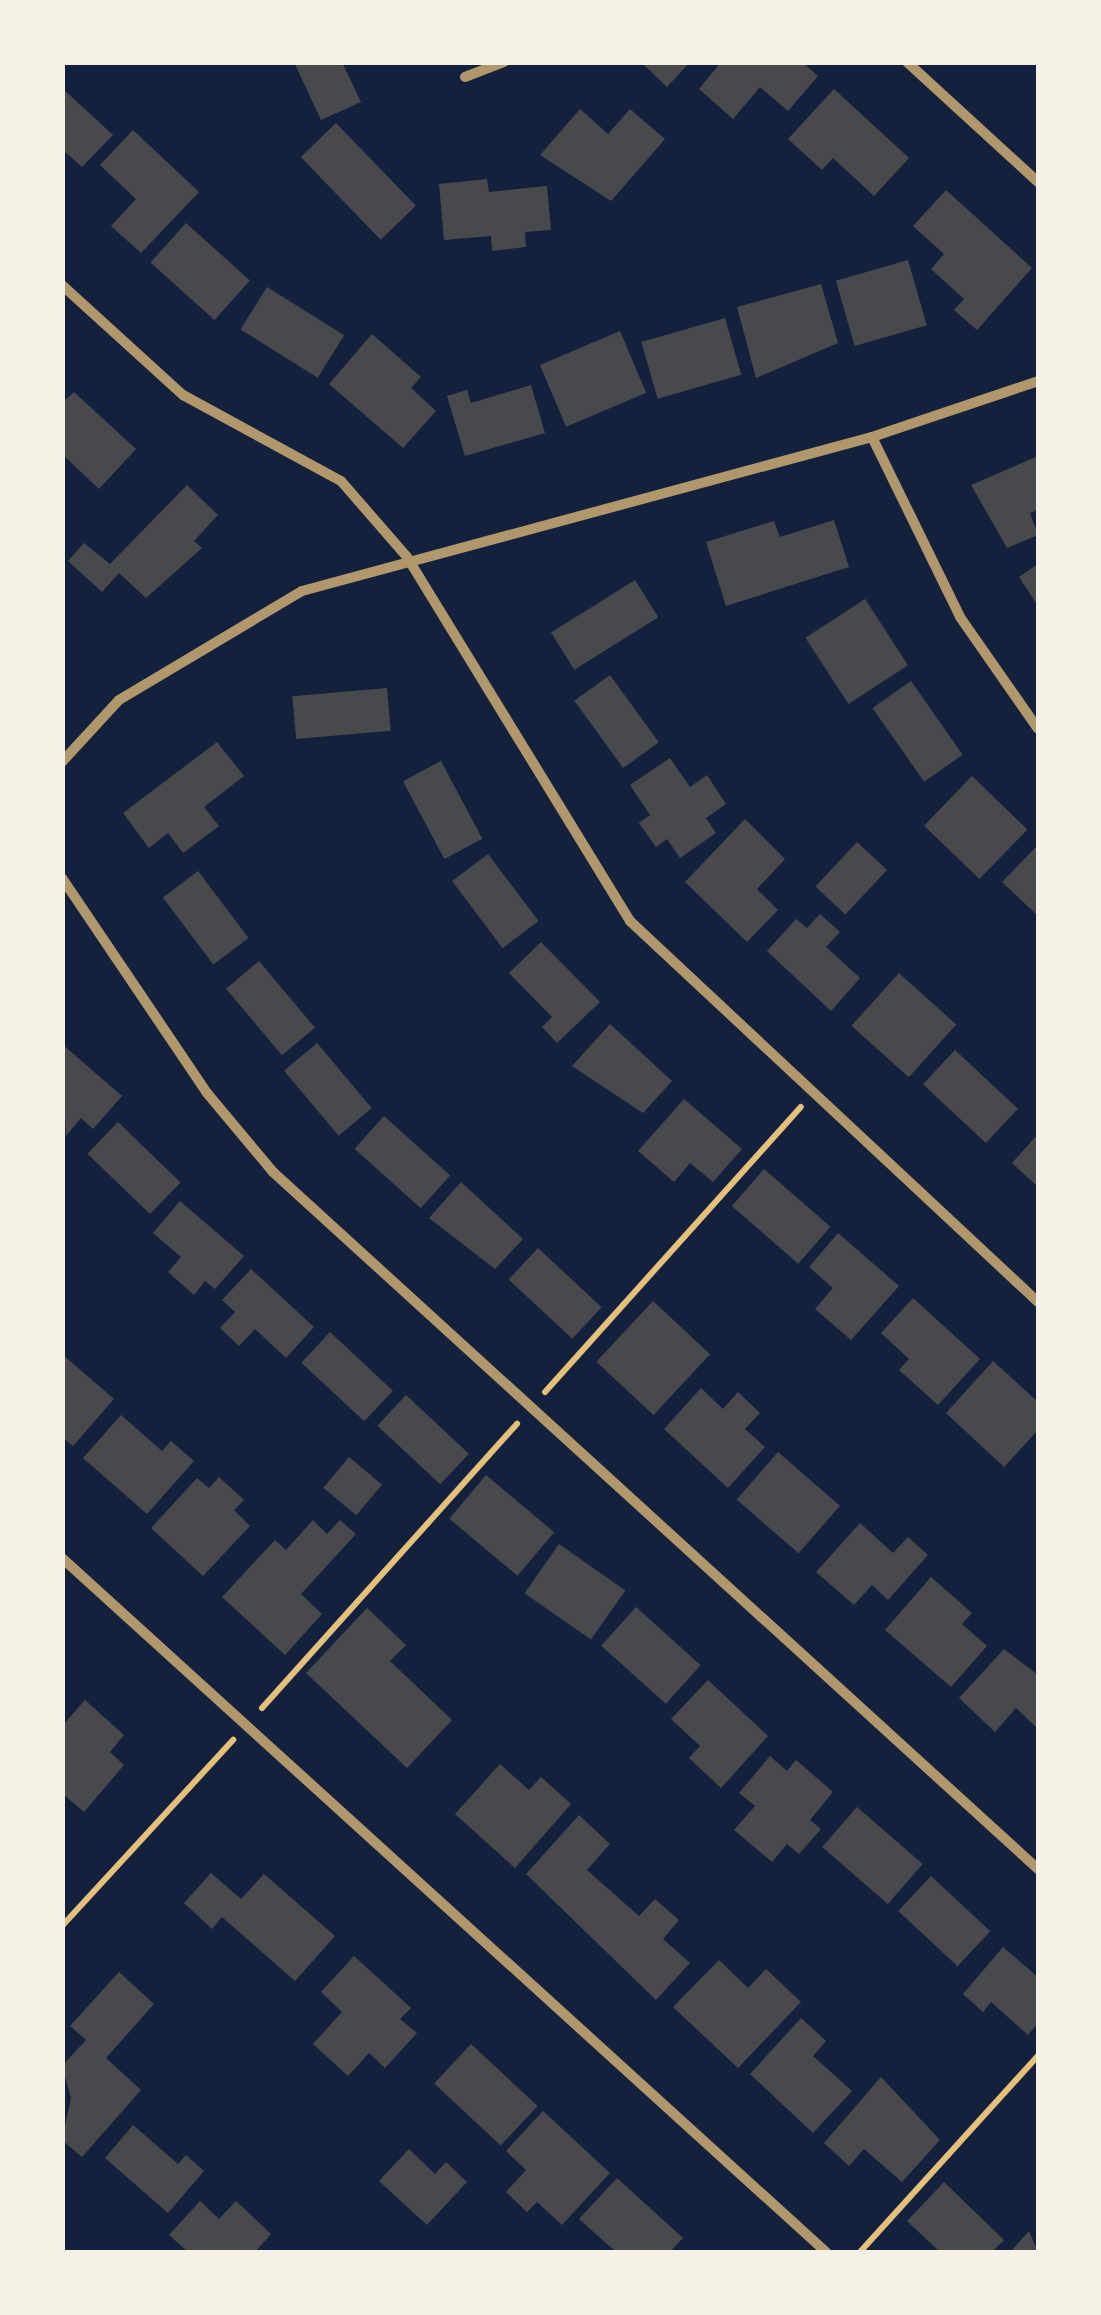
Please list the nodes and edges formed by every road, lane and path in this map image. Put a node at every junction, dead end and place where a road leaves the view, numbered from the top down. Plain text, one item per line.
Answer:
1 (504, 62) edge
2 (907, 62) edge
3 (465, 77) dead end
4 (1038, 182) edge
5 (62, 285) edge
6 (1038, 381) edge
7 (872, 437) junction
8 (407, 557) junction
9 (1038, 729) edge
10 (62, 762) edge
11 (62, 878) edge
12 (1038, 1302) edge
13 (62, 1558) edge
14 (246, 1725) junction
15 (1038, 1869) edge
16 (66, 1916) edge
17 (62, 1926) edge
18 (1038, 2056) edge
19 (826, 2252) edge
20 (860, 2252) edge

1 - 3 street
2 - 4 street
5 - 8 street
6 - 7 street
7 - 8 street
7 - 9 street
8 - 10 street
8 - 12 street
11 - 15 street
13 - 14 street
14 - 16 path
14 - 19 street
16 - 17 path
18 - 20 path

